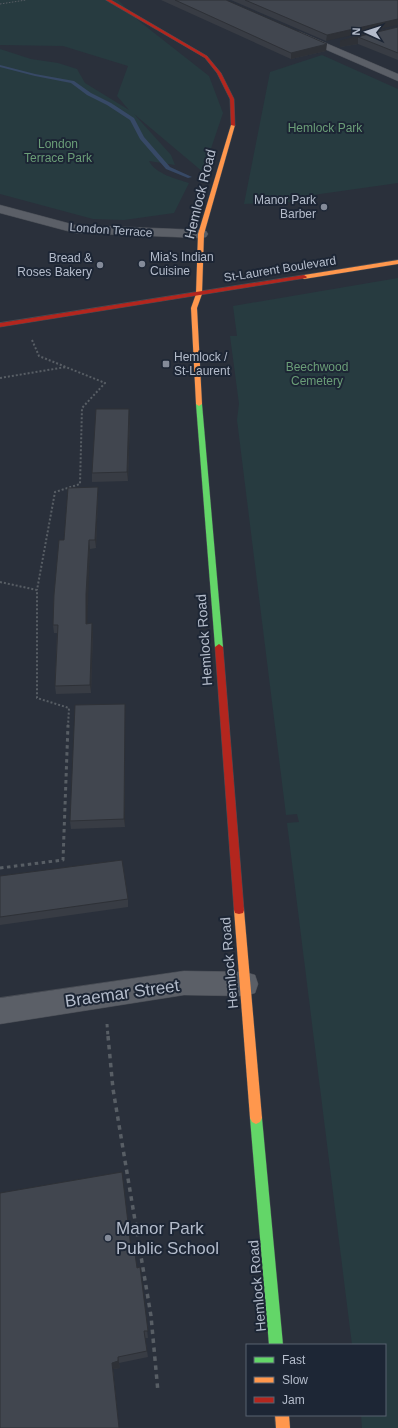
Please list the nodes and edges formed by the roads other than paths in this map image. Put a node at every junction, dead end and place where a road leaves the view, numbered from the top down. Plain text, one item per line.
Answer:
1 (108, 0) edge
2 (290, 30) edge
3 (339, 42) edge
4 (324, 46) junction
5 (398, 78) edge
6 (0, 209) edge
7 (201, 234) junction
8 (398, 262) edge
9 (199, 294) junction
10 (0, 326) edge
11 (245, 984) junction
12 (0, 1010) edge
13 (276, 1344) edge
14 (282, 1416) edge
15 (283, 1428) edge

1 - 7 street, Hemlock Road
2 - 4 street
3 - 4 street
4 - 5 street
6 - 7 street, London Terrace
7 - 9 street, Hemlock Road
8 - 9 street, St-Laurent Boulevard
9 - 10 street, St-Laurent Boulevard
9 - 11 street, Hemlock Road
11 - 12 street, Braemar Street
11 - 13 street, Hemlock Road
14 - 15 street

